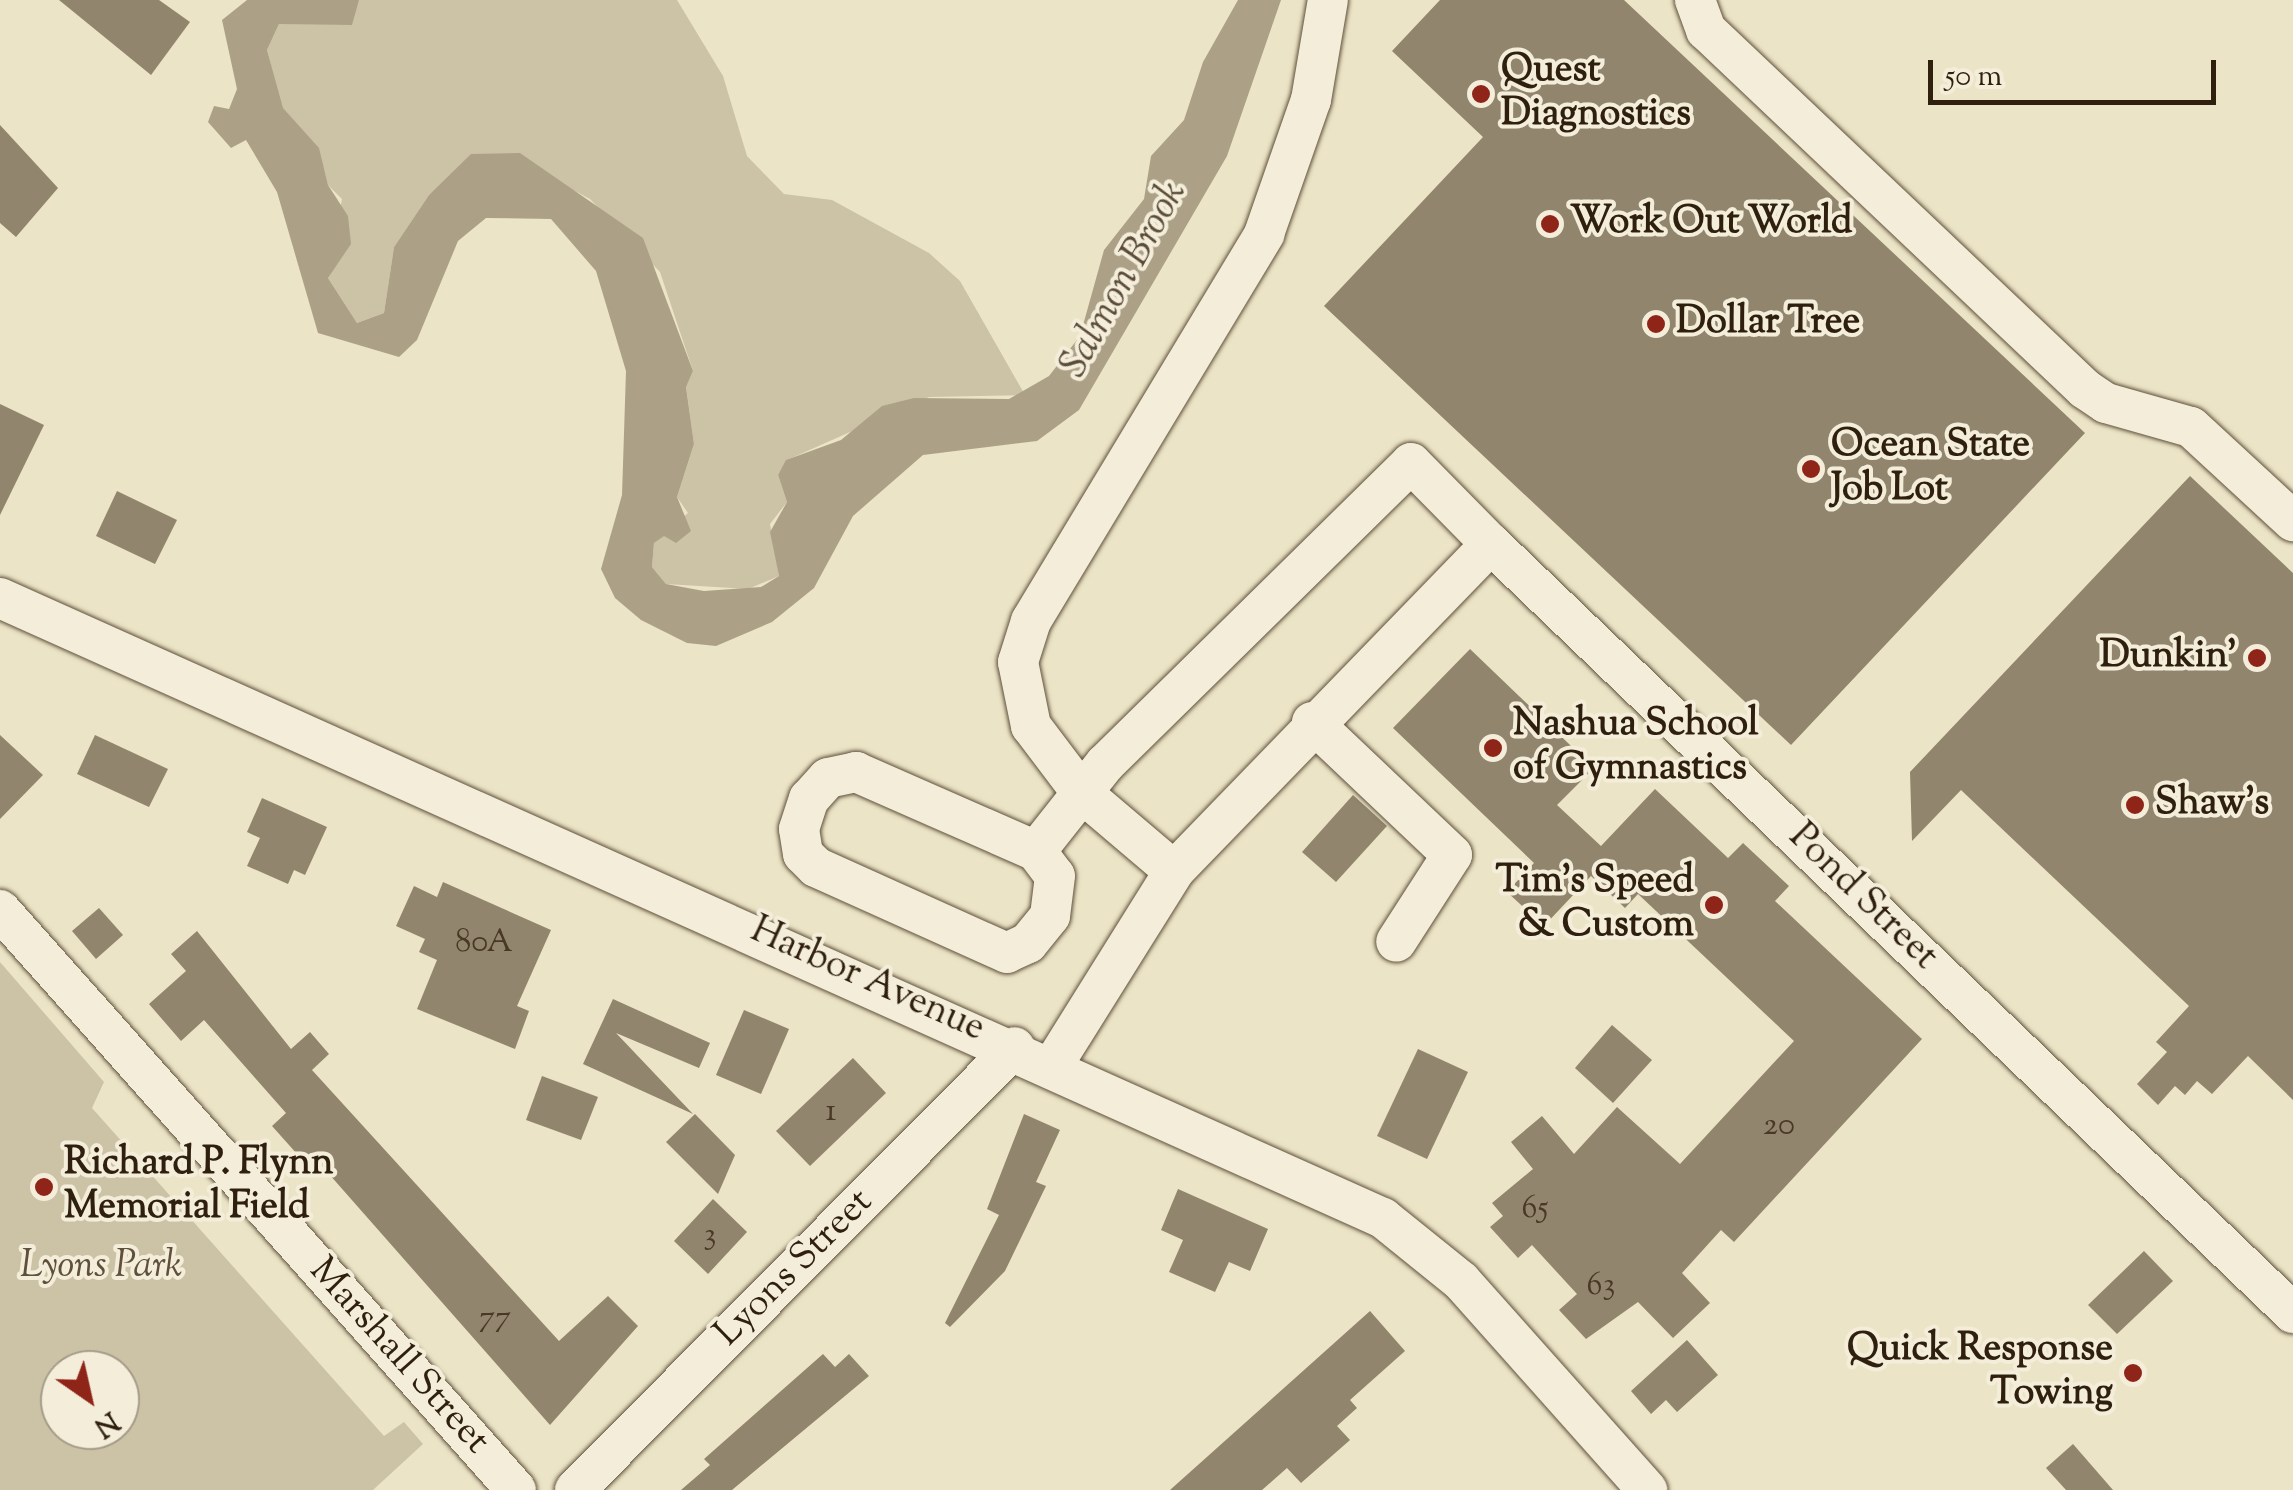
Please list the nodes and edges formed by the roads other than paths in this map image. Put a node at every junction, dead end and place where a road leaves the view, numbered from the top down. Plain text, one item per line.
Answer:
1 (1328, 0) edge
2 (1695, 0) edge
3 (2293, 521) edge
4 (1491, 544) junction
5 (0, 598) edge
6 (1312, 722) junction
7 (1081, 792) junction
8 (1036, 851) junction
9 (1174, 871) junction
10 (0, 910) edge
11 (1396, 942) dead end
12 (1015, 1047) junction
13 (1052, 1065) junction
14 (2293, 1313) edge
15 (516, 1490) edge
16 (575, 1490) edge
17 (1648, 1490) edge

1 - 7 street
2 - 3 street
4 - 6 street
4 - 7 street, Pond Street
4 - 14 street, Pond Street
5 - 12 street, Harbor Avenue
6 - 9 street
6 - 11 street
7 - 8 street
7 - 9 street
8 - 8 street
9 - 13 street
10 - 15 street, Marshall Street
12 - 13 street, Harbor Avenue
12 - 16 street, Lyons Street
13 - 17 street, Harbor Avenue

